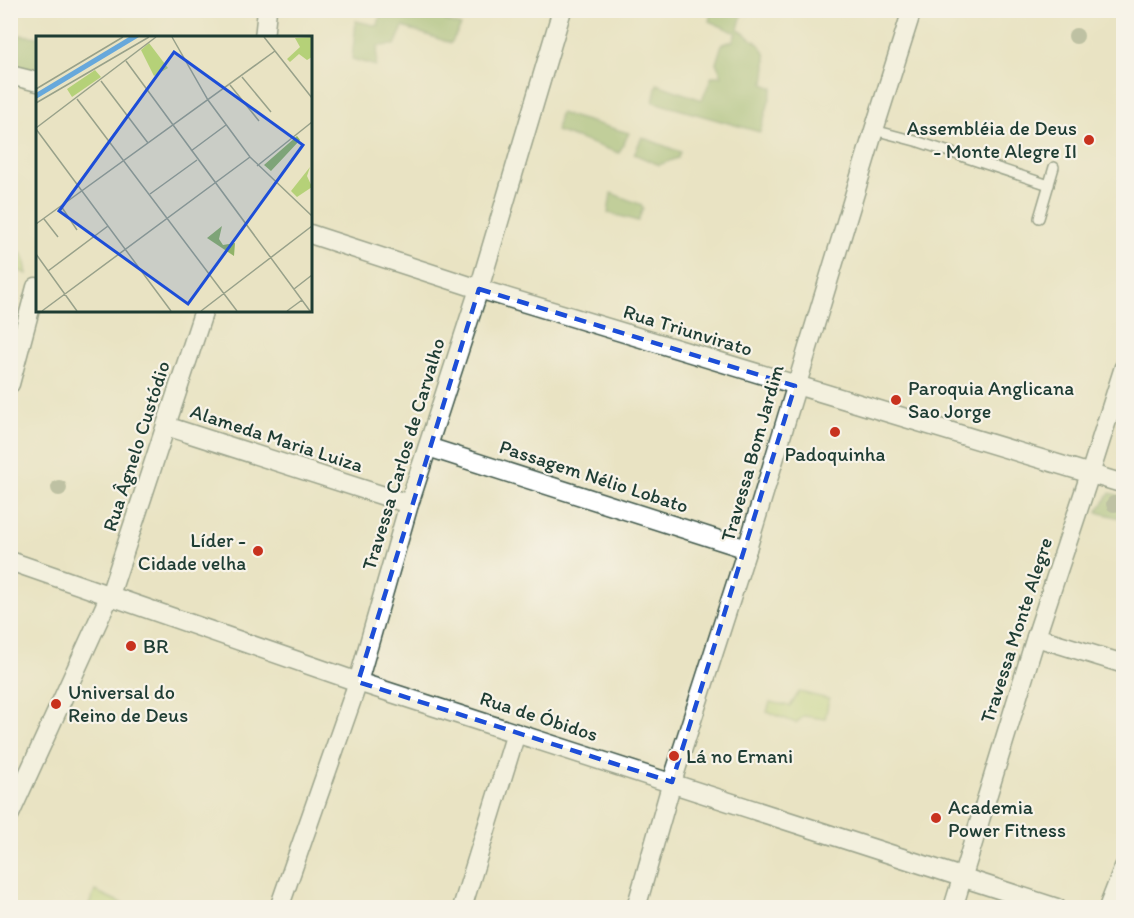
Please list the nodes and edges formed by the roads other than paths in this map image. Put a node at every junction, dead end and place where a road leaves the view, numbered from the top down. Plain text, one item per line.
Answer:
1 (267, 10) edge
2 (562, 10) edge
3 (912, 10) edge
4 (264, 36) edge
5 (10, 75) edge
6 (36, 82) edge
7 (874, 129) junction
8 (1054, 166) dead end
9 (1049, 185) junction
10 (1039, 218) dead end
11 (312, 235) edge
12 (36, 287) edge
13 (478, 289) junction
14 (203, 312) edge
15 (1124, 367) edge
16 (10, 384) edge
17 (795, 386) junction
18 (166, 426) junction
19 (428, 447) junction
20 (1090, 474) junction
21 (1124, 484) edge
22 (409, 504) junction
23 (747, 549) junction
24 (10, 561) edge
25 (110, 595) junction
26 (1036, 637) junction
27 (1124, 664) edge
28 (358, 682) junction
29 (516, 733) junction
30 (672, 782) junction
31 (10, 814) edge
32 (1124, 867) edge
33 (963, 876) junction
34 (279, 908) edge
35 (462, 908) edge
36 (636, 908) edge
37 (953, 908) edge
38 (1057, 908) edge
39 (1108, 908) edge

1 - 4 street
2 - 13 street, Travessa Carlos de Carvalho
3 - 7 street, Travessa Bom Jardim
5 - 6 street
7 - 9 lane
7 - 17 street, Travessa Bom Jardim
8 - 9 lane
9 - 10 lane
11 - 13 street, Rua Triunvirato
12 - 16 street
13 - 17 street, Rua Triunvirato
13 - 19 street, Travessa Carlos de Carvalho
14 - 18 street, Rua Âgnelo Custódio
15 - 20 street, Travessa Monte Alegre
17 - 20 street, Rua Triunvirato
17 - 23 street, Travessa Bom Jardim
18 - 22 street, Alameda Maria Luiza
18 - 25 street, Rua Âgnelo Custódio
19 - 22 street, Travessa Carlos de Carvalho
19 - 23 street, Passagem Nélio Lobato
20 - 21 street, Rua Triunvirato
20 - 26 street, Travessa Monte Alegre
22 - 28 street, Travessa Carlos de Carvalho
23 - 30 street, Travessa Bom Jardim
24 - 25 street, Rua de Óbidos
25 - 28 street, Rua de Óbidos
25 - 31 street, Rua Âgnelo Custódio
26 - 27 street
26 - 33 street, Travessa Monte Alegre
28 - 29 street, Rua de Óbidos
28 - 34 street, Travessa Carlos de Carvalho
29 - 30 street, Rua de Óbidos
29 - 35 street
30 - 33 street, Rua de Óbidos
30 - 36 street, Travessa Bom Jardim
32 - 39 street
33 - 37 street, Travessa Monte Alegre
33 - 38 street, Rua de Óbidos

